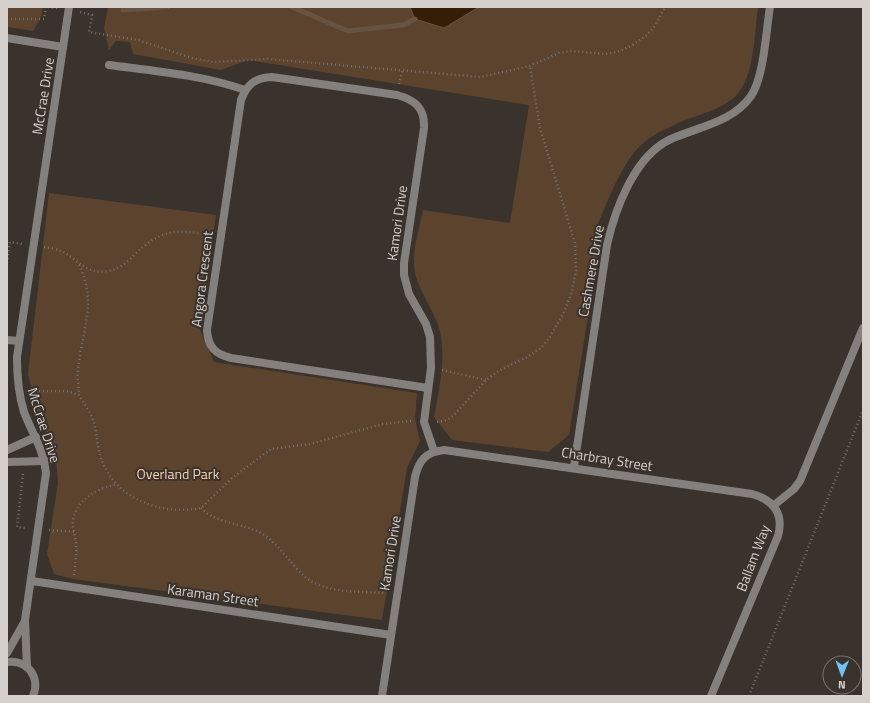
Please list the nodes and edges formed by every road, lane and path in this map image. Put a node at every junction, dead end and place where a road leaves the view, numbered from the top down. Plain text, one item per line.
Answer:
1 (47, 7) edge
2 (665, 7) edge
3 (770, 7) edge
4 (69, 8) edge
5 (7, 20) edge
6 (7, 38) edge
7 (63, 47) junction
8 (110, 64) dead end
9 (245, 90) junction
10 (220, 237) junction
11 (33, 246) junction
12 (7, 263) edge
13 (78, 264) junction
14 (863, 328) edge
15 (7, 340) edge
16 (19, 341) junction
17 (431, 368) junction
18 (486, 380) dead end
19 (428, 388) junction
20 (79, 396) dead end
21 (863, 410) edge
22 (36, 436) junction
23 (7, 450) edge
24 (434, 451) junction
25 (45, 461) junction
26 (7, 462) edge
27 (574, 467) junction
28 (117, 484) dead end
29 (773, 506) junction
30 (201, 508) dead end
31 (32, 581) junction
32 (73, 588) junction
33 (397, 594) junction
34 (25, 620) junction
35 (391, 635) junction
36 (7, 654) edge
37 (7, 662) edge
38 (27, 666) junction
39 (33, 696) edge
40 (382, 696) edge
41 (711, 696) edge
42 (749, 696) edge

1 - 4 path
1 - 5 path
2 - 4 path
3 - 27 street, Cashmere Drive
4 - 7 street, McCrae Drive
6 - 7 street
7 - 11 street, McCrae Drive
8 - 9 street
9 - 10 street, Angora Crescent
9 - 17 street, Kamori Drive
10 - 13 path
10 - 19 street, Angora Crescent
11 - 12 path
11 - 13 path
11 - 16 street, McCrae Drive
13 - 20 path
14 - 29 street, Ballam Way
15 - 16 street
16 - 22 street, McCrae Drive
17 - 18 path
17 - 19 street, Kamori Drive
19 - 24 street, Kamori Drive
21 - 42 path
22 - 23 street
22 - 25 street, McCrae Drive
24 - 27 street, Charbray Street
24 - 33 street, Kamori Drive
25 - 26 street
25 - 31 street, McCrae Drive
27 - 29 street, Charbray Street
28 - 32 path
29 - 41 street, Ballam Way
30 - 33 path
31 - 32 street, Karaman Street
31 - 34 street, McCrae Drive
32 - 35 street, Karaman Street
33 - 35 street, Kamori Drive
34 - 36 street, McCrae Drive
34 - 38 street, McCrae Drive
35 - 40 street, Kamori Drive
37 - 38 street
38 - 39 street

